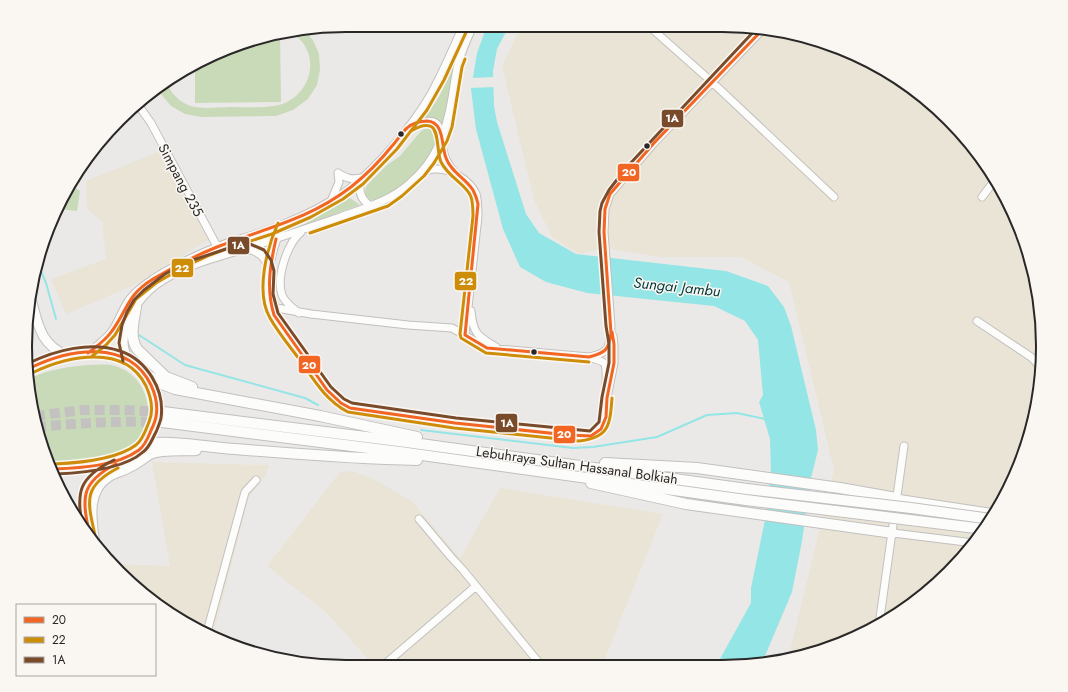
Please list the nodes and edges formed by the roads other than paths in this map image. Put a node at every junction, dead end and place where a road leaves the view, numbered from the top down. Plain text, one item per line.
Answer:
1 (460, 32) edge
2 (471, 32) edge
3 (656, 32) edge
4 (758, 34) edge
5 (712, 82) junction
6 (141, 109) edge
7 (409, 126) junction
8 (442, 139) junction
9 (420, 173) junction
10 (455, 174) junction
11 (361, 178) junction
12 (991, 185) edge
13 (834, 197) dead end
14 (982, 197) dead end
15 (332, 200) junction
16 (371, 206) junction
17 (283, 225) junction
18 (304, 229) junction
19 (276, 239) junction
20 (217, 247) junction
21 (246, 249) junction
22 (222, 256) junction
23 (269, 275) junction
24 (469, 293) junction
25 (136, 307) junction
26 (271, 307) junction
27 (34, 310) edge
28 (299, 313) junction
29 (977, 321) dead end
30 (611, 326) junction
31 (465, 335) junction
32 (498, 348) junction
33 (88, 352) junction
34 (66, 355) junction
35 (589, 357) junction
36 (1031, 357) junction
37 (128, 359) junction
38 (1035, 359) edge
39 (1035, 361) edge
40 (33, 367) edge
41 (143, 372) junction
42 (223, 398) junction
43 (607, 398) junction
44 (163, 412) tunnel mouth
45 (162, 422) tunnel mouth
46 (143, 446) junction
47 (904, 446) dead end
48 (234, 449) junction
49 (486, 452) junction
50 (461, 460) junction
51 (561, 462) junction
52 (57, 469) edge
53 (548, 472) junction
54 (256, 480) dead end
55 (896, 498) junction
56 (988, 513) edge
57 (984, 518) edge
58 (419, 519) dead end
59 (88, 524) edge
60 (977, 528) edge
61 (93, 531) edge
62 (892, 533) junction
63 (967, 542) edge
64 (476, 586) junction
65 (879, 618) edge
66 (208, 628) edge
67 (390, 660) edge
68 (537, 660) edge

1 - 7 street
2 - 8 street
3 - 5 street
4 - 5 street
5 - 13 street
5 - 30 street
6 - 20 street, Simpang 235
7 - 8 street
7 - 11 street
8 - 9 street
8 - 10 street
9 - 10 street
9 - 16 street
10 - 24 street
11 - 15 street
11 - 15 street
11 - 16 street
12 - 14 street
15 - 17 street
16 - 18 street
17 - 19 street
17 - 20 street
18 - 19 street
18 - 28 street
19 - 21 street
19 - 23 street
20 - 22 street, Simpang 235
20 - 33 street
21 - 22 street
21 - 23 street
22 - 25 street
23 - 26 street
24 - 31 street
24 - 32 street
25 - 37 street
25 - 42 highway
26 - 28 street
26 - 43 street
27 - 34 main road
28 - 31 street
29 - 36 street
30 - 35 street
30 - 43 street
31 - 32 street
32 - 35 street
33 - 34 main road
33 - 37 main road
34 - 40 main road
35 - 43 street
36 - 38 street
36 - 39 street
37 - 41 main road
41 - 42 highway
41 - 46 main road
42 - 49 highway
44 - 49 highway, Lebuhraya Sultan Hassanal Bolkiah
45 - 50 highway, Lebuhraya Sultan Hassanal Bolkiah
46 - 48 highway
46 - 52 main road
46 - 59 main road
47 - 55 street
48 - 50 highway
48 - 61 highway
49 - 51 highway, Lebuhraya Sultan Hassanal Bolkiah
50 - 53 highway, Lebuhraya Sultan Hassanal Bolkiah
51 - 55 highway
51 - 57 highway, Lebuhraya Sultan Hassanal Bolkiah, bridge
53 - 60 highway, Lebuhraya Sultan Hassanal Bolkiah, bridge
53 - 62 highway
54 - 66 street
55 - 56 street
55 - 62 street
58 - 64 street
62 - 63 street
62 - 65 street
64 - 67 street
64 - 68 street

